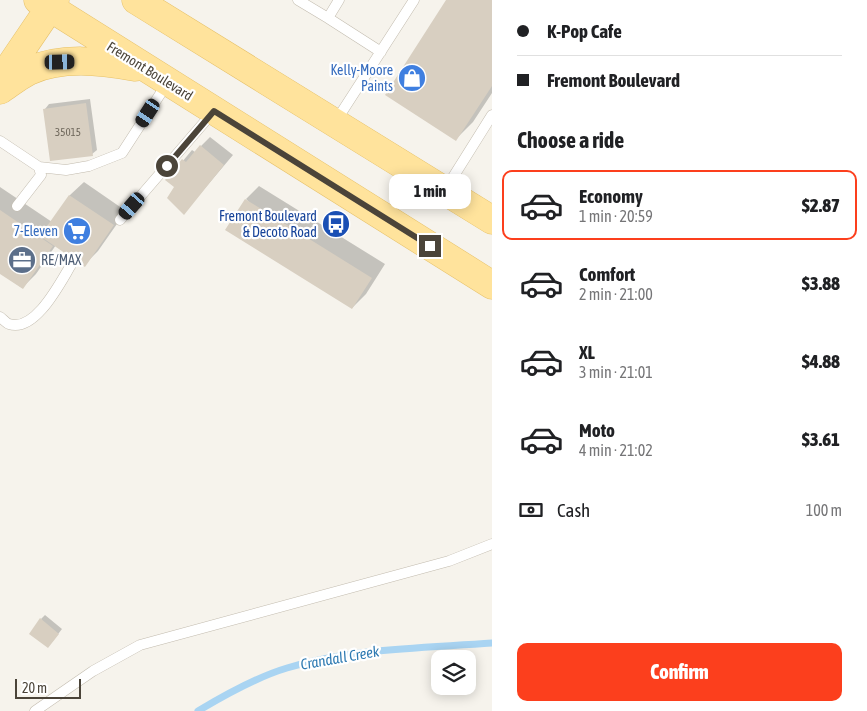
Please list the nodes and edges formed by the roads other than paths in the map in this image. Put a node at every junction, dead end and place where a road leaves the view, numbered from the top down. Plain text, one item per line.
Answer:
1 (136, 0) edge
2 (159, 0) edge
3 (298, 0) edge
4 (338, 0) edge
5 (414, 0) edge
6 (48, 3) edge
7 (328, 18) junction
8 (183, 29) junction
9 (381, 52) junction
10 (158, 76) junction
11 (0, 81) edge
12 (0, 90) edge
13 (214, 111) junction
14 (492, 115) edge
15 (335, 123) junction
16 (0, 141) edge
17 (39, 167) junction
18 (444, 191) junction
19 (17, 206) dead end
20 (120, 220) dead end
21 (492, 220) edge
22 (71, 266) dead end
23 (492, 285) edge
24 (0, 317) edge
25 (492, 544) edge
26 (35, 711) edge

1 - 8 main road
2 - 8 main road
3 - 7 lane
4 - 7 lane
5 - 9 lane
6 - 10 main road, Fremont Boulevard
6 - 11 main road
7 - 9 lane
8 - 15 main road
9 - 15 lane
10 - 12 main road
10 - 13 main road, Fremont Boulevard
10 - 17 lane
13 - 20 lane
13 - 23 main road, Fremont Boulevard
14 - 18 lane
15 - 18 main road
16 - 17 lane
17 - 19 lane
18 - 21 main road
22 - 24 lane
25 - 26 lane

